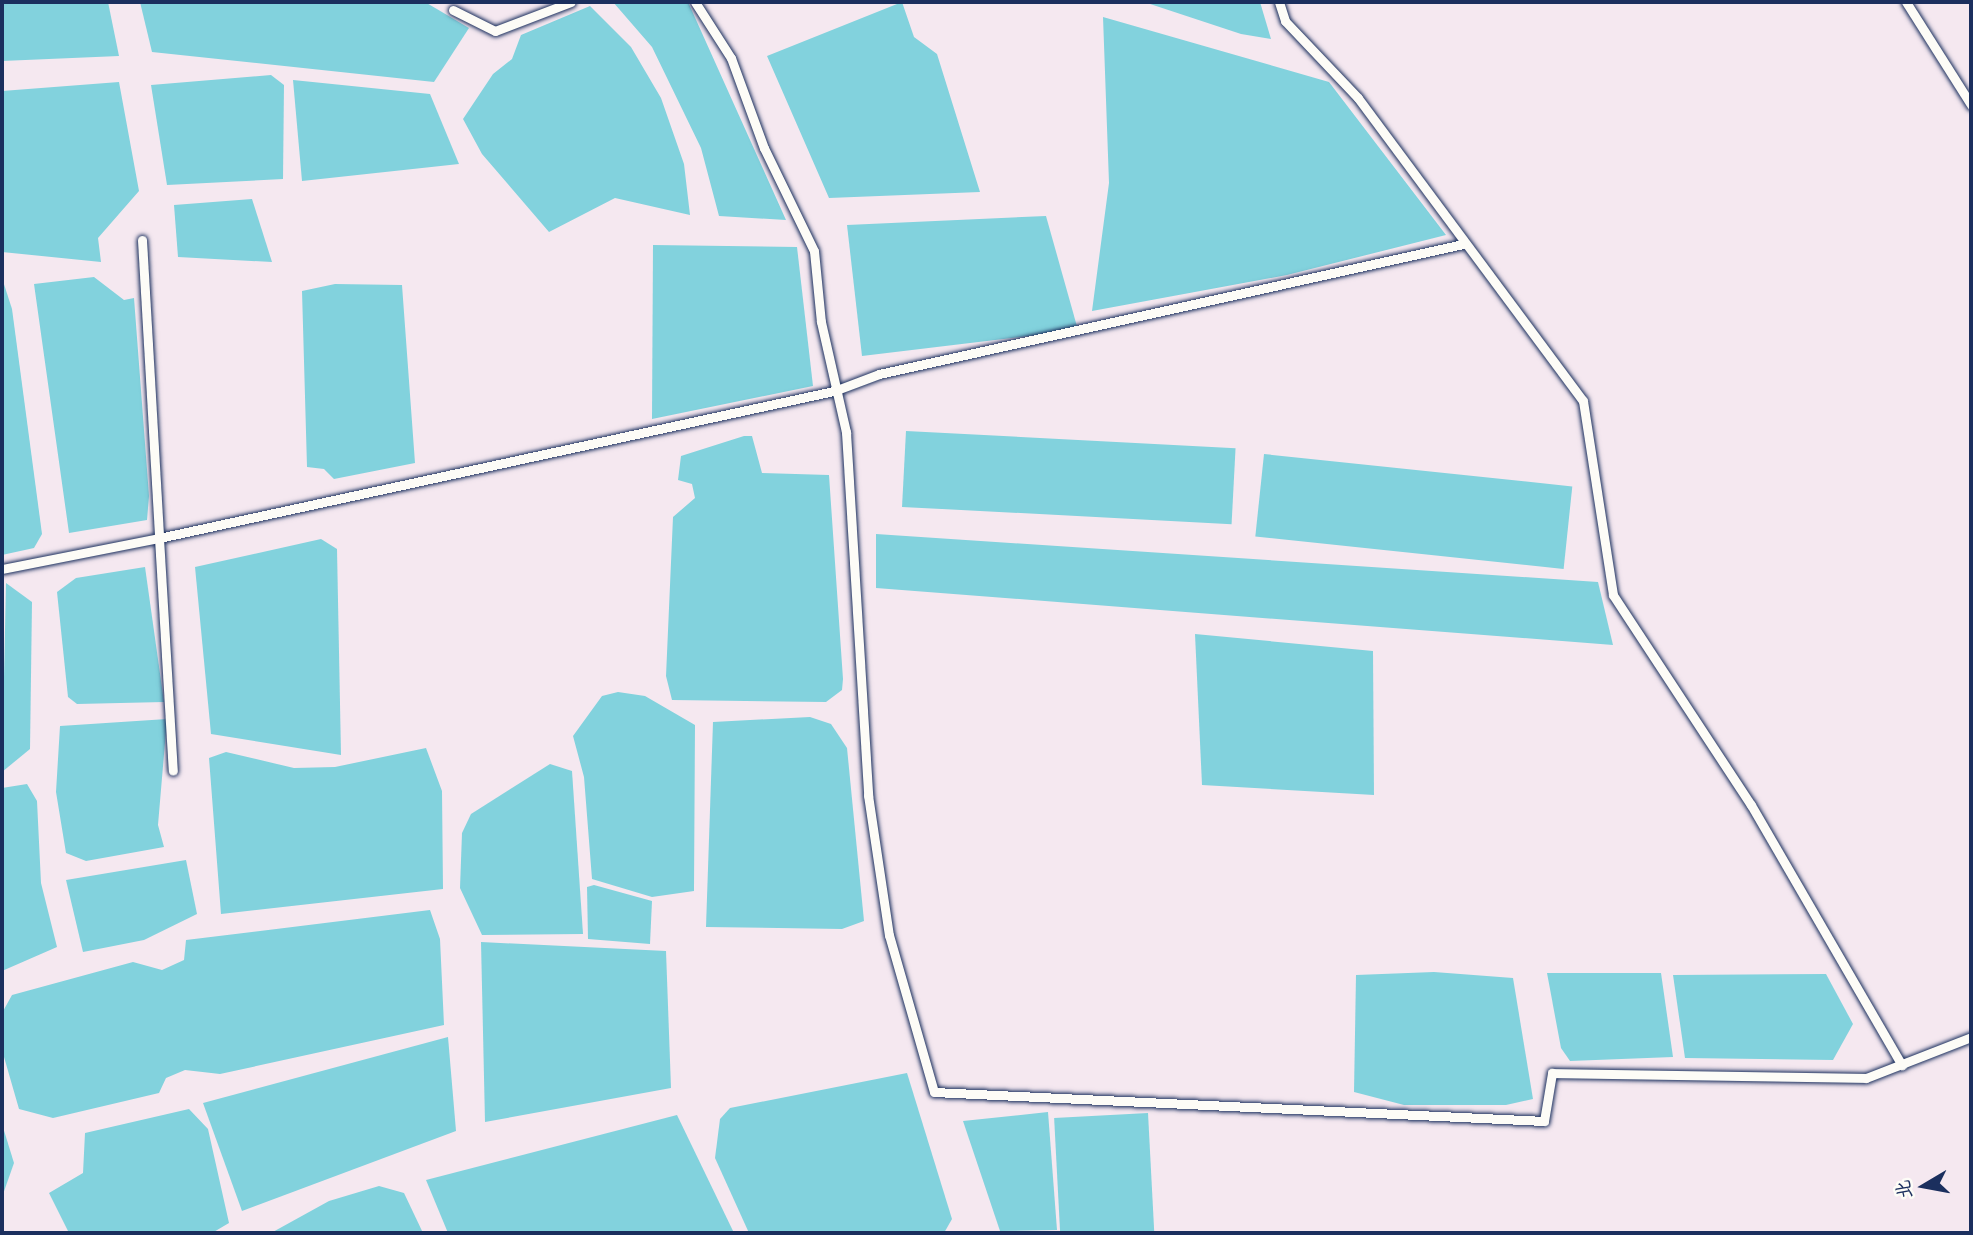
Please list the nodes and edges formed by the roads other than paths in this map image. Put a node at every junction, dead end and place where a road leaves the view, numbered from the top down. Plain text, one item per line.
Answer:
1 (571, 2) edge
2 (695, 2) edge
3 (1279, 2) edge
4 (1906, 2) edge
5 (453, 10) dead end
6 (1971, 105) edge
7 (142, 240) dead end
8 (1463, 244) junction
9 (834, 391) junction
10 (159, 538) junction
11 (2, 569) edge
12 (173, 771) dead end
13 (1971, 1037) edge
14 (1902, 1065) junction

1 - 5 lane
2 - 9 lane
3 - 8 lane
4 - 6 lane
7 - 10 lane
8 - 9 lane
8 - 14 lane
9 - 10 lane
9 - 14 lane
10 - 11 lane
10 - 12 lane
13 - 14 lane

